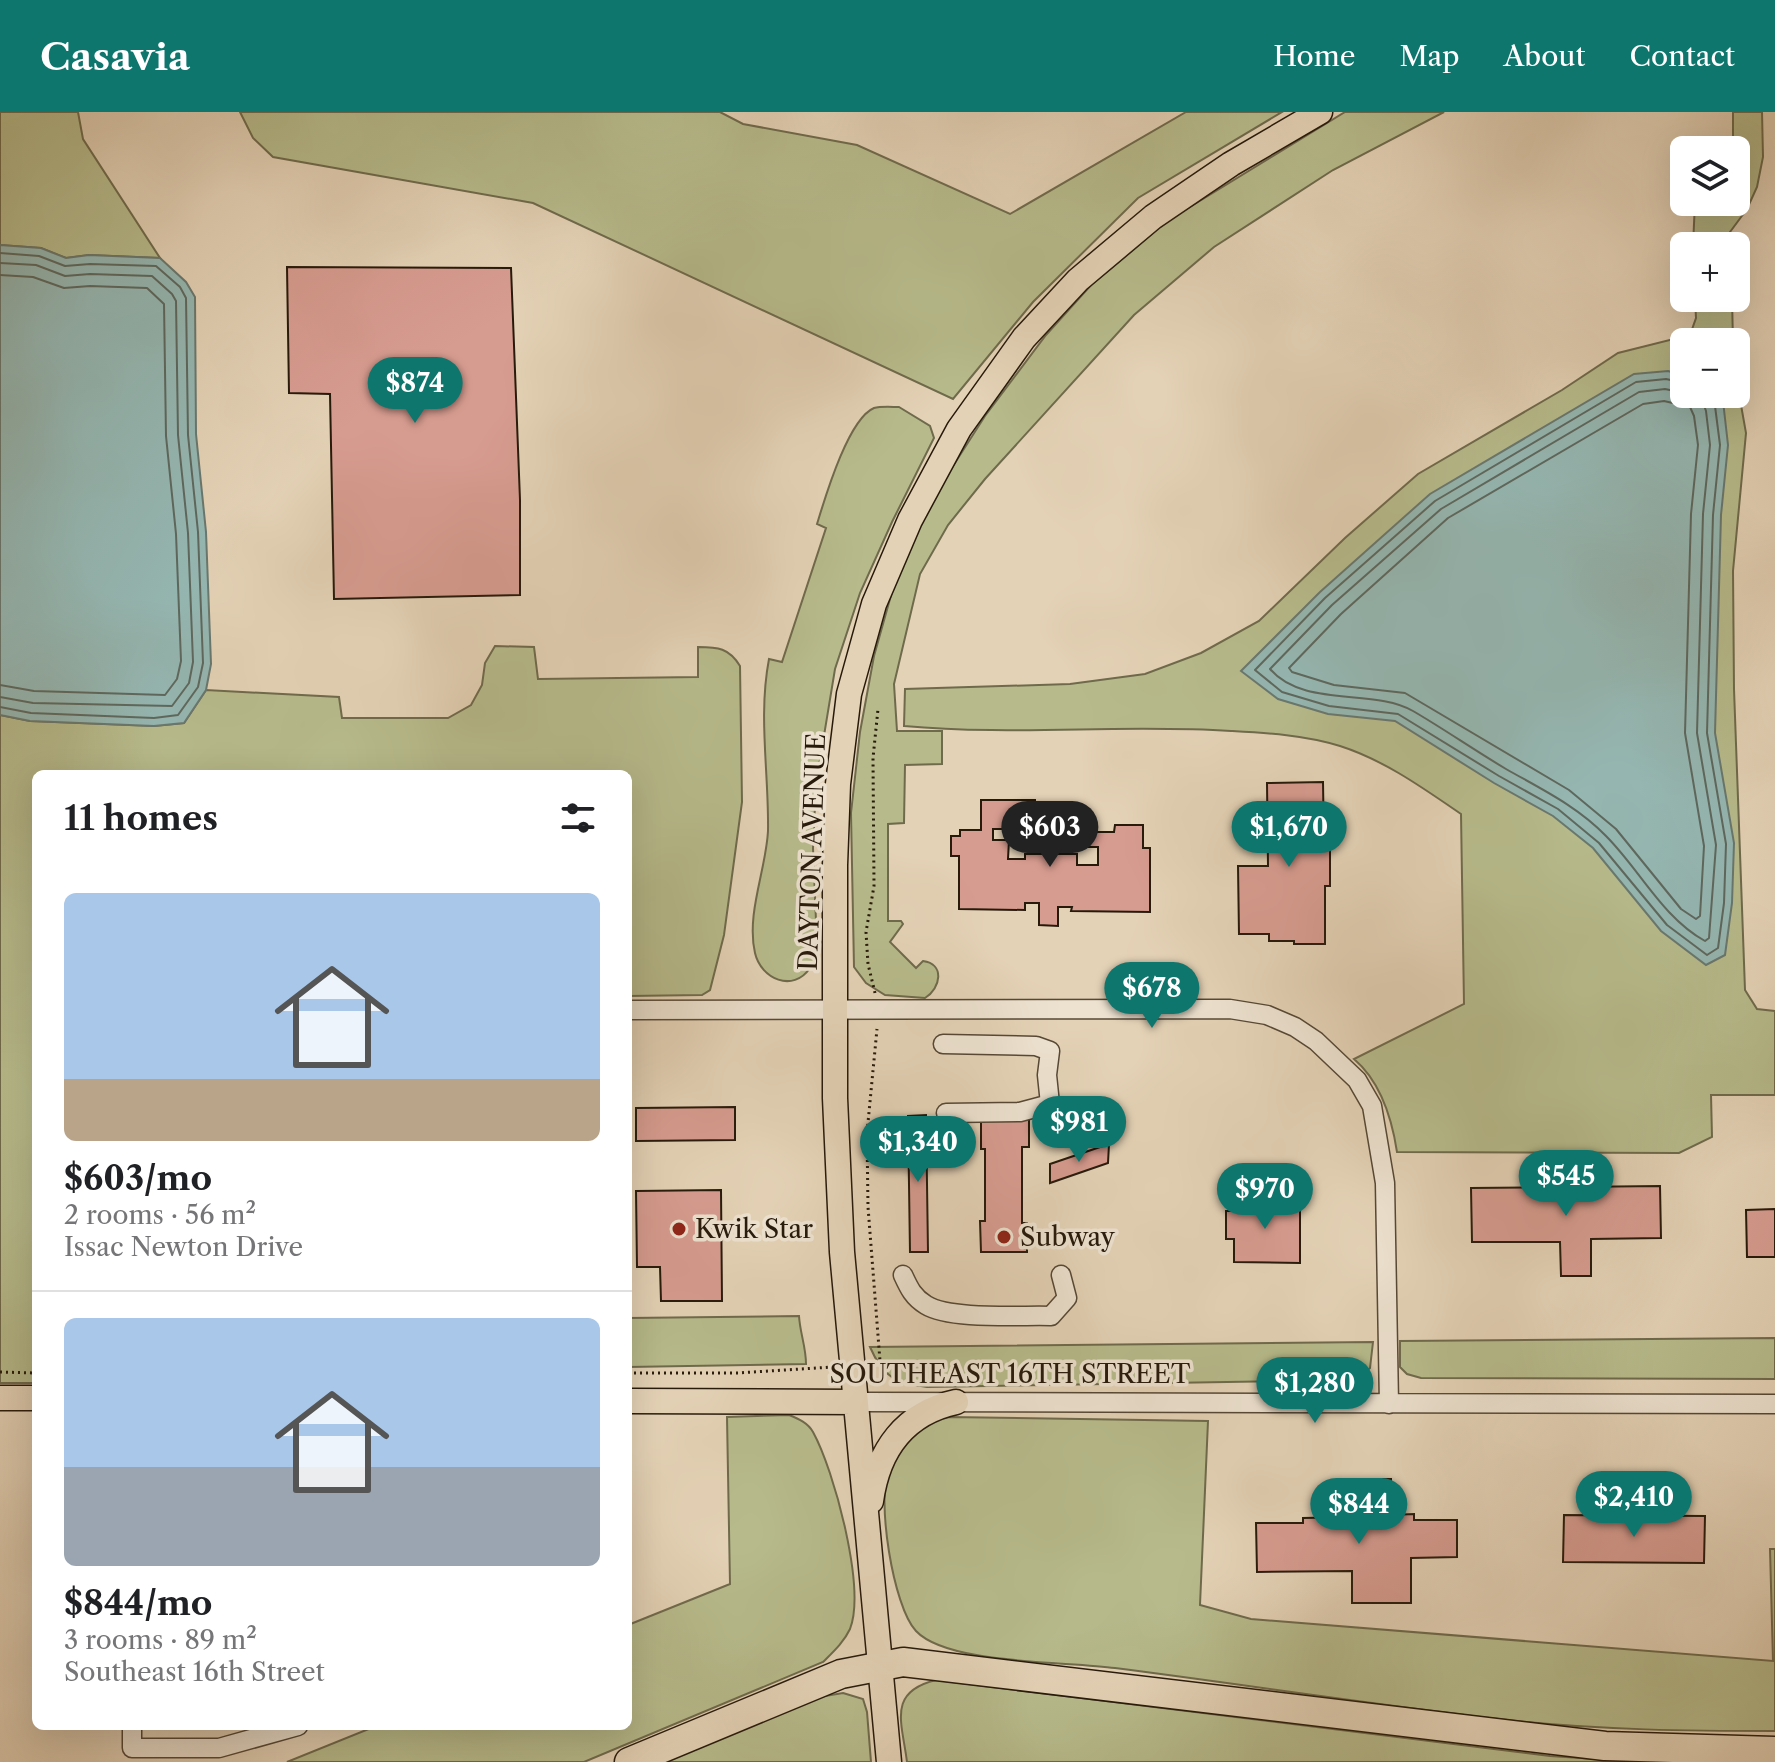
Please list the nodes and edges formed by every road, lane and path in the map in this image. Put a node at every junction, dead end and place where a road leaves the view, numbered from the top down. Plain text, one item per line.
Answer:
1 (1320, 112) edge
2 (878, 709) dead end
3 (875, 990) dead end
4 (632, 1010) edge
5 (834, 1011) junction
6 (877, 1031) dead end
7 (943, 1044) dead end
8 (946, 1113) dead end
9 (903, 1275) dead end
10 (1061, 1275) dead end
11 (878, 1365) dead end
12 (812, 1368) dead end
13 (0, 1372) edge
14 (32, 1373) edge
15 (632, 1373) edge
16 (0, 1398) edge
17 (32, 1398) edge
18 (632, 1401) edge
19 (855, 1402) junction
20 (956, 1402) junction
21 (1389, 1404) junction
22 (1775, 1404) edge
23 (867, 1531) junction
24 (880, 1665) junction
25 (132, 1730) edge
26 (270, 1730) edge
27 (1775, 1751) edge
28 (629, 1762) edge
29 (889, 1762) edge

1 - 5 main road, DAYTON AVENUE
2 - 3 path
4 - 5 street
5 - 19 main road, DAYTON AVENUE
5 - 21 street
6 - 11 path
7 - 8 street
9 - 10 street
12 - 15 path
13 - 14 path
16 - 17 main road
18 - 19 main road, SOUTHEAST 16TH STREET
19 - 20 street, SOUTHEAST 16TH STREET
19 - 23 main road, DAYTON AVENUE
20 - 21 street, SOUTHEAST 16TH STREET
20 - 23 main road
21 - 22 street, SOUTHEAST 16TH STREET
23 - 24 main road
24 - 27 highway
24 - 28 highway
24 - 29 main road
25 - 26 street

